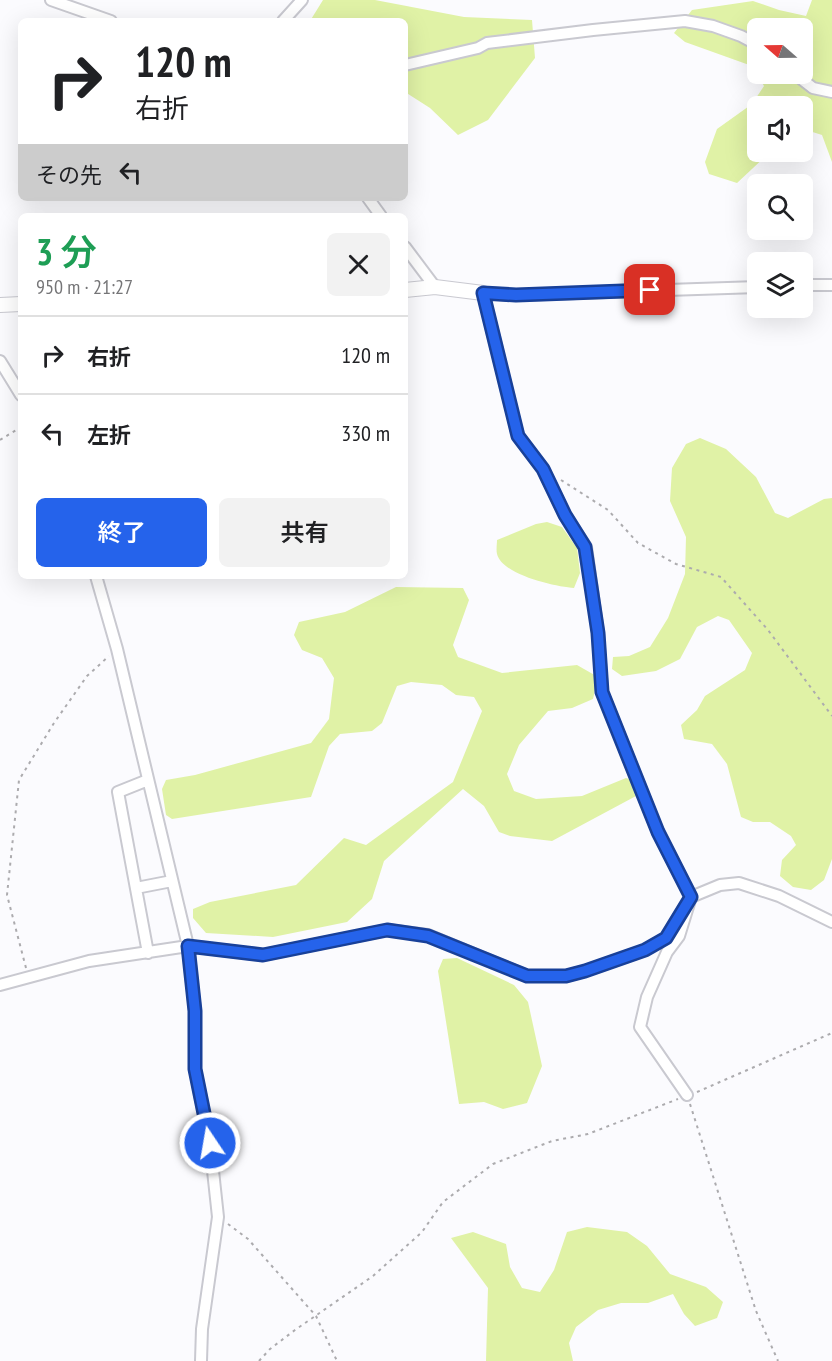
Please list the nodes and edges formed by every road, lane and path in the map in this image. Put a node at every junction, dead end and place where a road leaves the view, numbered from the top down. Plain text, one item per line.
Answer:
1 (51, 0) edge
2 (302, 0) edge
3 (102, 18) edge
4 (286, 18) edge
5 (747, 39) edge
6 (408, 64) edge
7 (808, 84) edge
8 (832, 92) edge
9 (408, 251) edge
10 (813, 285) edge
11 (832, 285) edge
12 (435, 287) junction
13 (747, 287) edge
14 (408, 290) edge
15 (483, 293) junction
16 (18, 304) edge
17 (0, 305) edge
18 (0, 361) edge
19 (18, 390) edge
20 (18, 429) edge
21 (0, 440) edge
22 (543, 469) junction
23 (97, 579) edge
24 (117, 649) junction
25 (832, 716) edge
26 (148, 780) junction
27 (172, 880) junction
28 (136, 888) junction
29 (691, 897) junction
30 (832, 922) edge
31 (188, 946) junction
32 (148, 953) junction
33 (28, 977) junction
34 (0, 985) edge
35 (832, 1033) edge
36 (687, 1095) junction
37 (218, 1217) junction
38 (316, 1316) junction
39 (201, 1361) edge
40 (259, 1361) edge
41 (337, 1361) edge
42 (778, 1361) edge

1 - 3 street
2 - 4 street
5 - 6 street
7 - 8 street
9 - 12 street
10 - 11 street
12 - 14 street
12 - 15 street
13 - 15 street
15 - 22 street
16 - 17 street
18 - 19 street
20 - 21 path
22 - 25 path
22 - 29 street
23 - 24 street
24 - 26 street
24 - 33 path
26 - 27 street
26 - 28 street
27 - 28 street
27 - 31 street
28 - 32 street
29 - 30 street
29 - 31 street
29 - 36 street
31 - 32 street
31 - 37 street
32 - 33 street
33 - 34 street
35 - 36 path
36 - 38 path
36 - 42 path
37 - 38 path
37 - 39 street
38 - 40 path
38 - 41 path

